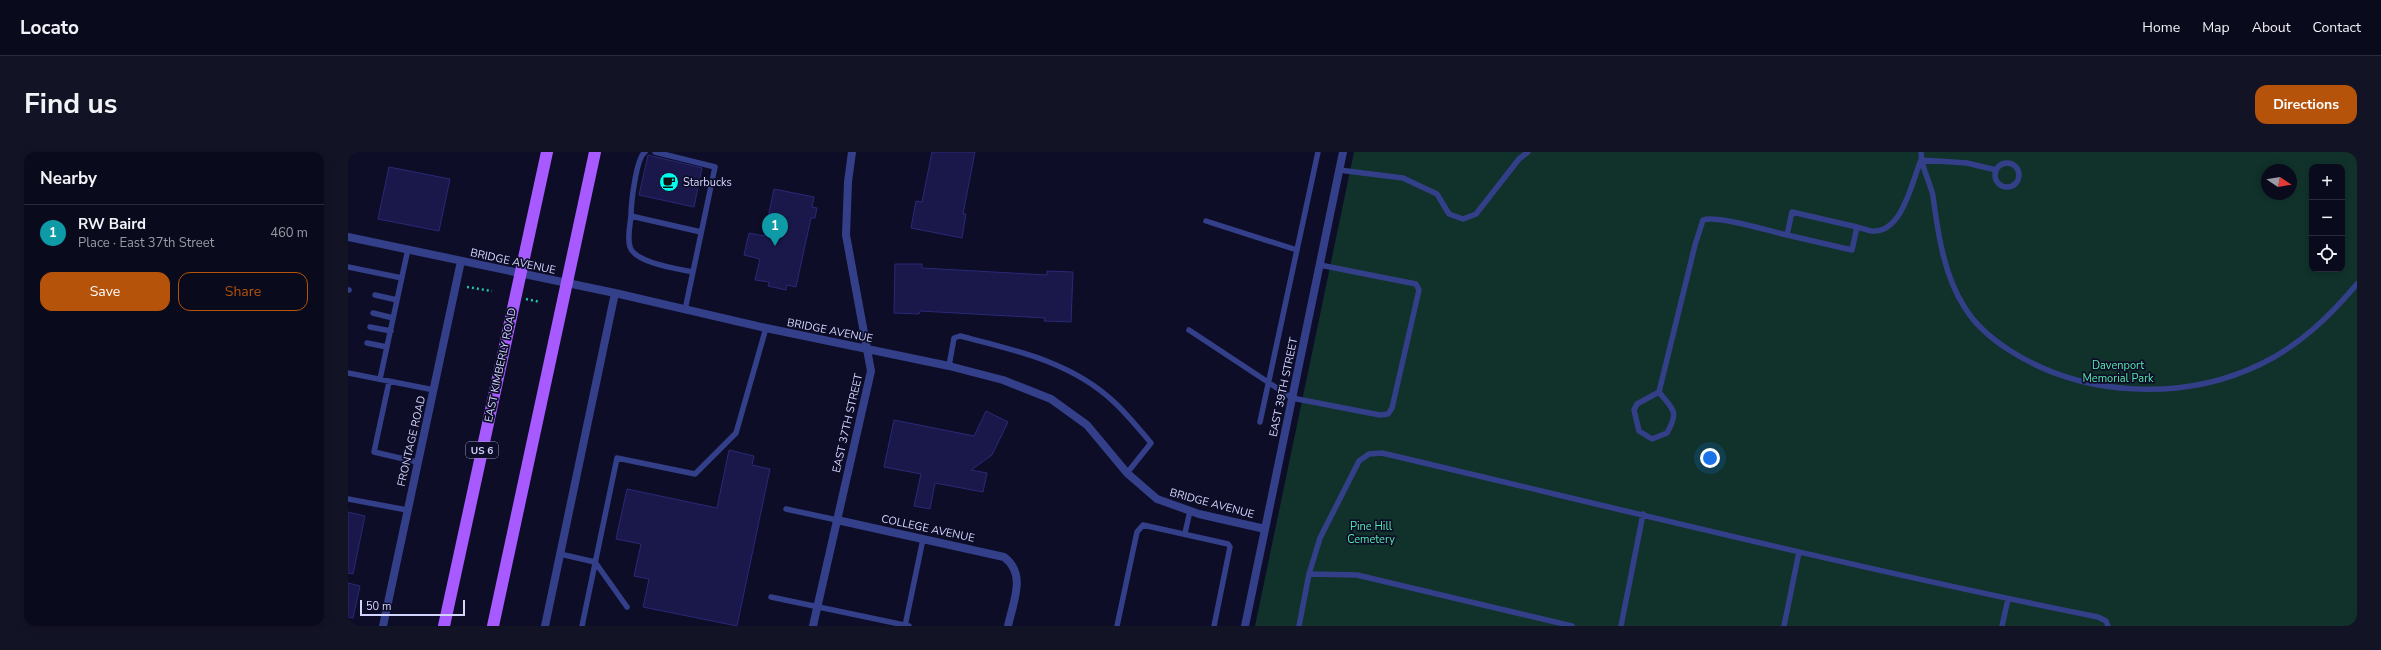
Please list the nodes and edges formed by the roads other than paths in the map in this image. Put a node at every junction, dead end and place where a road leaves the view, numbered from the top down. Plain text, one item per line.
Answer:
1 (547, 152) edge
2 (595, 152) edge
3 (645, 152) edge
4 (655, 152) edge
5 (852, 152) edge
6 (1318, 152) edge
7 (1343, 152) edge
8 (1528, 152) edge
9 (1921, 152) edge
10 (1921, 160) junction
11 (1339, 170) junction
12 (1996, 170) junction
13 (630, 216) junction
14 (1206, 221) dead end
15 (1857, 227) junction
16 (701, 232) junction
17 (1787, 235) junction
18 (348, 237) edge
19 (408, 249) junction
20 (1297, 250) junction
21 (461, 261) junction
22 (1320, 265) junction
23 (348, 268) edge
24 (693, 272) junction
25 (519, 273) junction
26 (402, 278) junction
27 (566, 284) junction
28 (2357, 284) edge
29 (615, 293) junction
30 (375, 295) dead end
31 (397, 300) junction
32 (686, 310) junction
33 (373, 313) dead end
34 (393, 318) junction
35 (370, 327) dead end
36 (766, 328) junction
37 (1189, 330) dead end
38 (391, 331) junction
39 (367, 343) dead end
40 (387, 347) junction
41 (867, 349) junction
42 (949, 366) junction
43 (348, 372) edge
44 (380, 379) junction
45 (389, 382) junction
46 (1268, 382) junction
47 (434, 390) junction
48 (1660, 392) junction
49 (1292, 398) junction
50 (1260, 422) dead end
51 (417, 462) junction
52 (1127, 473) junction
53 (348, 499) edge
54 (786, 509) dead end
55 (407, 510) junction
56 (1190, 511) junction
57 (1643, 514) junction
58 (837, 520) junction
59 (1265, 529) junction
60 (1185, 533) junction
61 (923, 539) junction
62 (1799, 552) junction
63 (560, 554) junction
64 (595, 562) junction
65 (1309, 574) junction
66 (771, 597) dead end
67 (2008, 599) junction
68 (627, 607) dead end
69 (817, 607) junction
70 (383, 626) edge
71 (444, 626) edge
72 (493, 626) edge
73 (544, 626) edge
74 (582, 626) edge
75 (813, 626) edge
76 (907, 626) edge
77 (1008, 626) edge
78 (1117, 626) edge
79 (1214, 626) edge
80 (1245, 626) edge
81 (1299, 626) edge
82 (1572, 626) edge
83 (1621, 626) edge
84 (1784, 626) edge
85 (2002, 626) edge
86 (2108, 626) edge

1 - 25 main road, EAST KIMBERLY ROAD / US 6
2 - 27 main road
3 - 13 lane
4 - 16 lane
5 - 41 street, EAST 37TH STREET
6 - 20 lane
7 - 11 street, EAST 39TH STREET
8 - 11 lane
9 - 10 lane
10 - 12 lane
10 - 15 lane
10 - 28 lane
11 - 22 street, EAST 39TH STREET
12 - 12 lane
13 - 16 lane
13 - 24 lane
14 - 20 lane
15 - 17 lane
15 - 17 lane
16 - 24 lane
17 - 48 lane
18 - 19 street, BRIDGE AVENUE
19 - 21 street, BRIDGE AVENUE
19 - 26 lane
20 - 46 lane
21 - 25 street, BRIDGE AVENUE
21 - 47 street, FRONTAGE ROAD
22 - 49 street, EAST 39TH STREET
22 - 49 lane
23 - 26 lane
24 - 32 lane
25 - 27 street, BRIDGE AVENUE
25 - 71 main road, EAST KIMBERLY ROAD / US 6
26 - 31 lane
27 - 29 street, BRIDGE AVENUE
27 - 72 main road
29 - 32 street, BRIDGE AVENUE
29 - 63 street
30 - 31 lane
31 - 34 lane
32 - 36 street, BRIDGE AVENUE
33 - 34 lane
34 - 38 lane
35 - 38 lane
36 - 41 street, BRIDGE AVENUE
36 - 64 lane
37 - 46 lane
38 - 40 lane
39 - 40 lane
40 - 44 lane
41 - 42 street, BRIDGE AVENUE
41 - 58 street, EAST 37TH STREET
42 - 52 street, BRIDGE AVENUE
42 - 52 lane
43 - 44 lane
44 - 45 lane
45 - 47 lane
45 - 51 lane
46 - 49 lane
46 - 50 lane
47 - 51 street, FRONTAGE ROAD
48 - 48 lane
49 - 59 street, EAST 39TH STREET
51 - 55 street, FRONTAGE ROAD
52 - 56 street, BRIDGE AVENUE
53 - 55 lane
54 - 58 lane
55 - 70 street, FRONTAGE ROAD
56 - 59 street, BRIDGE AVENUE
56 - 60 lane
57 - 62 lane
57 - 65 lane
57 - 83 lane
58 - 61 street, COLLEGE AVENUE
58 - 69 street, EAST 37TH STREET
59 - 80 street, EAST 39TH STREET
60 - 78 lane
60 - 79 lane
61 - 76 lane
61 - 77 street, COLLEGE AVENUE
62 - 67 lane
62 - 84 lane
63 - 64 lane
63 - 73 street
64 - 68 lane
64 - 74 lane
65 - 81 lane
65 - 82 lane
66 - 69 lane
67 - 85 lane
67 - 86 lane
69 - 75 street, EAST 37TH STREET
69 - 76 lane

